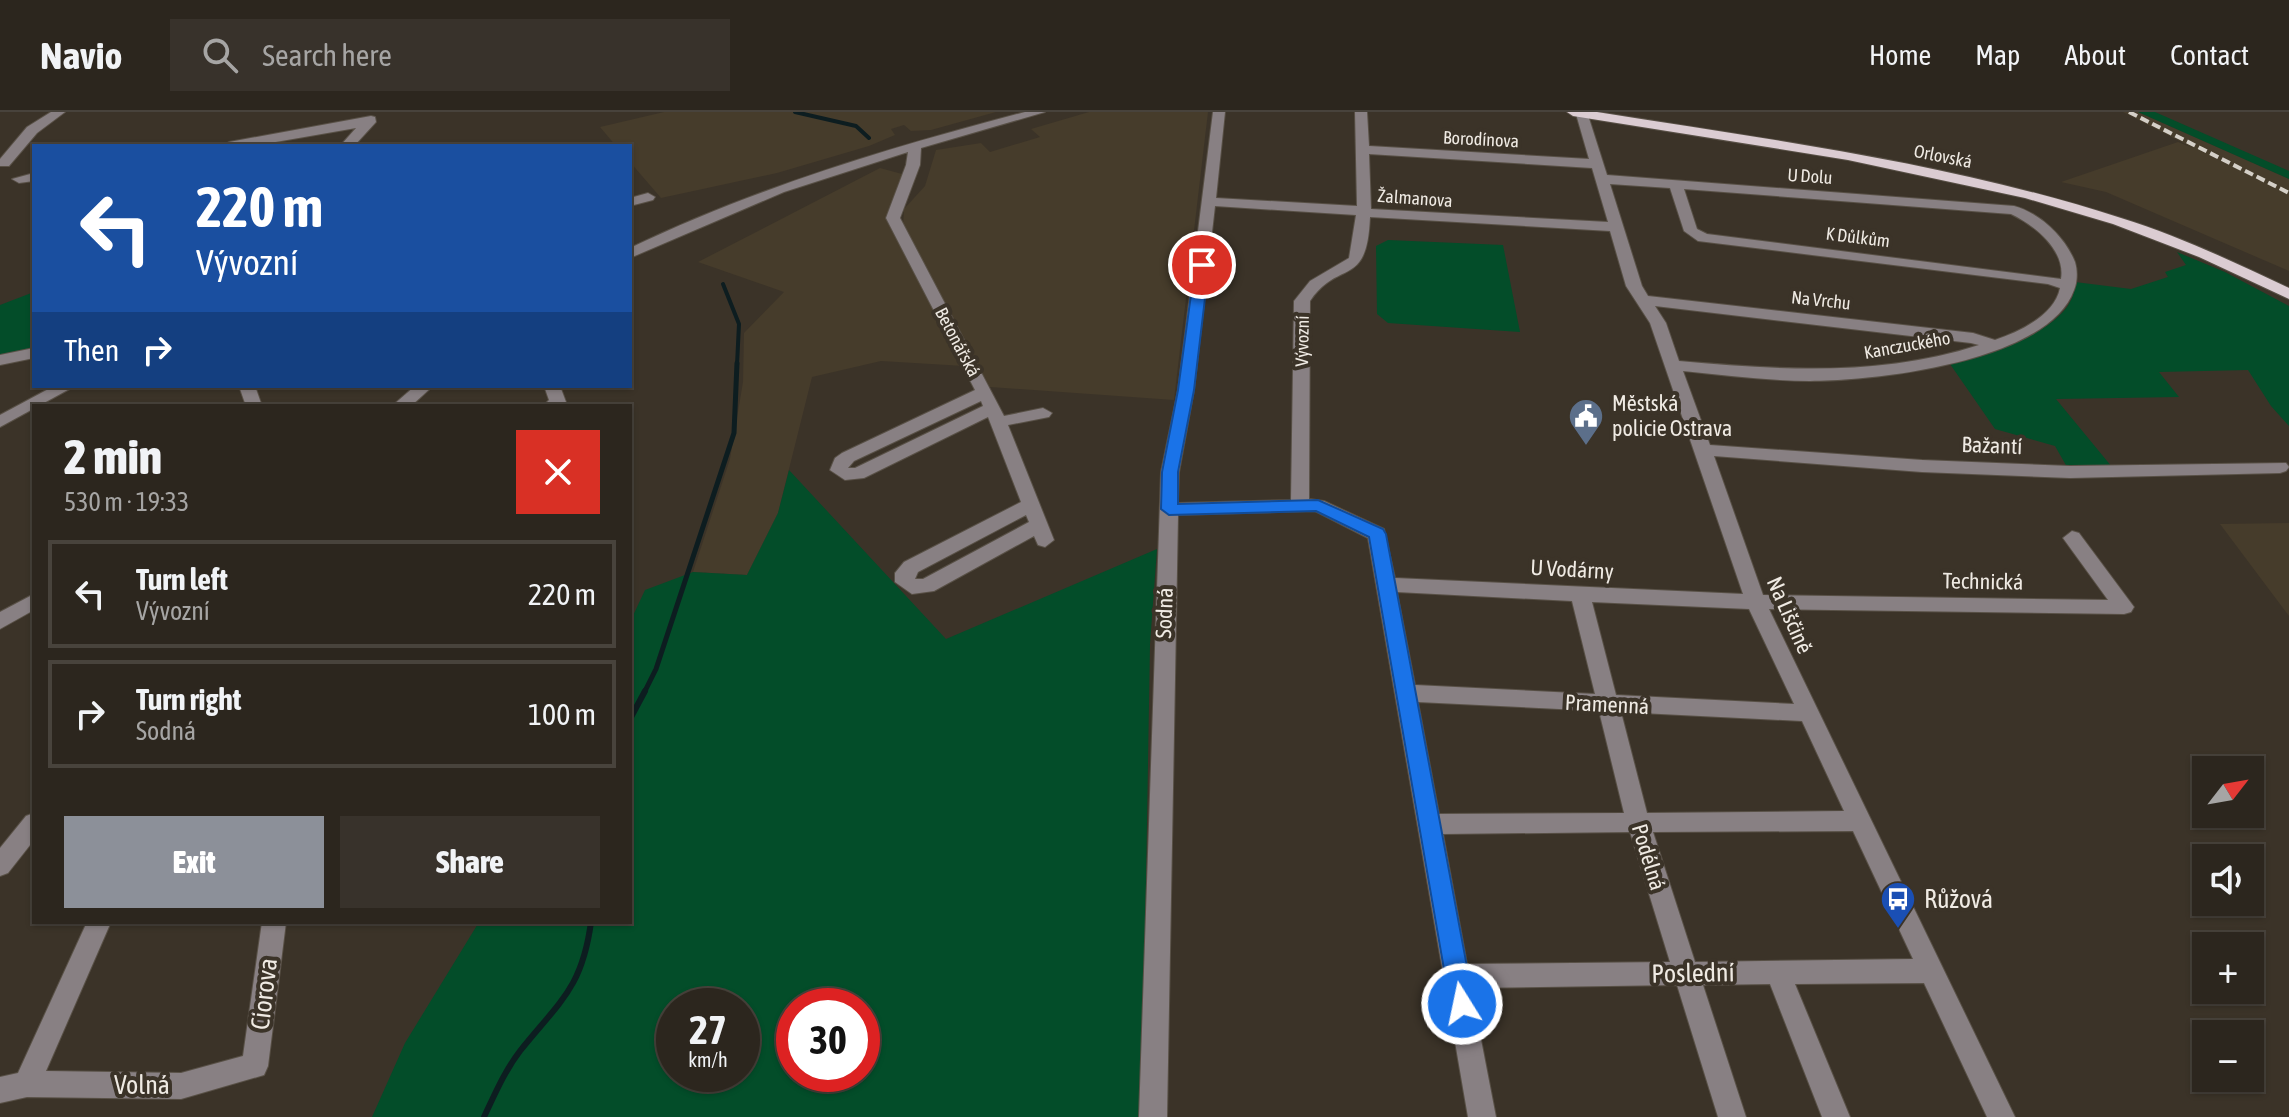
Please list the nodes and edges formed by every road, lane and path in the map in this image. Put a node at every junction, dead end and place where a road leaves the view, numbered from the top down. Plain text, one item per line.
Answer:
1 (59, 112) edge
2 (1039, 112) edge
3 (1219, 112) edge
4 (1361, 112) edge
5 (1578, 113) edge
6 (371, 117) edge
7 (239, 144) edge
8 (349, 144) edge
9 (915, 145) junction
10 (1362, 150) junction
11 (4, 163) dead end
12 (1601, 171) junction
13 (1675, 184) junction
14 (648, 197) dead end
15 (632, 201) edge
16 (1210, 202) junction
17 (1363, 211) junction
18 (1617, 227) junction
19 (632, 253) edge
20 (2070, 286) junction
21 (2289, 294) edge
22 (1643, 300) junction
23 (1994, 345) junction
24 (32, 353) edge
25 (0, 360) edge
26 (1672, 365) junction
27 (63, 388) edge
28 (422, 388) edge
29 (34, 404) edge
30 (402, 404) edge
31 (32, 405) edge
32 (992, 407) junction
33 (1043, 413) dead end
34 (0, 422) edge
35 (1702, 450) junction
36 (2280, 467) dead end
37 (1300, 504) junction
38 (1031, 505) junction
39 (1169, 509) junction
40 (2072, 538) dead end
41 (1387, 585) junction
42 (1580, 594) junction
43 (32, 602) edge
44 (1756, 602) junction
45 (0, 622) edge
46 (1406, 693) junction
47 (1608, 704) junction
48 (1808, 713) junction
49 (1859, 821) junction
50 (1638, 822) junction
51 (1430, 824) junction
52 (32, 826) edge
53 (0, 866) edge
54 (98, 924) edge
55 (274, 924) edge
56 (1929, 971) junction
57 (1778, 973) junction
58 (1686, 974) junction
59 (1457, 976) junction
60 (255, 1066) joint
61 (27, 1084) junction
62 (0, 1090) edge
63 (1153, 1117) edge
64 (1482, 1117) edge
65 (1732, 1117) edge
66 (1836, 1117) edge
67 (2001, 1117) edge

1 - 11 street
2 - 9 street
3 - 16 street, Sodná
4 - 10 street, Vývozní
5 - 12 street, Na Liščině
5 - 21 main road, Orlovská
6 - 7 street
6 - 8 street
9 - 19 street
9 - 32 street, Betonářská
10 - 12 street, Borodínova
10 - 17 street, Vývozní
12 - 13 street, U Dolu
12 - 18 street, Na Liščině
13 - 20 street, K Důlkům
13 - 20 street, U Dolu
14 - 15 street
16 - 17 street, Žalmanova
16 - 39 street, Sodná
17 - 18 street, Žalmanova
17 - 37 street, Vývozní
18 - 22 street, Na Liščině
20 - 23 street, Kanczuckého
22 - 23 street, Na Vrchu
22 - 26 street, Na Liščině
23 - 26 street, Kanczuckého
24 - 25 street
26 - 35 street, Na Liščině
27 - 29 street
28 - 30 street
31 - 34 street
32 - 32 street
32 - 33 street
32 - 38 street, Betonářská
35 - 36 street, Bažantí
35 - 44 street, Na Liščině
37 - 39 street
37 - 41 street
38 - 38 street, Betonářská
39 - 63 street, Sodná
40 - 44 street, Technická
41 - 42 street, U Vodárny
41 - 46 street
42 - 44 street, U Vodárny
42 - 47 street, Podélná
43 - 45 street
44 - 48 street, Na Liščině
46 - 47 street, Pramenná
46 - 51 street
47 - 48 street, Pramenná
47 - 50 street, Podélná
48 - 49 street, Na Liščině
49 - 50 street
49 - 56 street, Na Liščině
50 - 51 street
50 - 58 street, Podélná
51 - 59 street
52 - 53 street
54 - 61 street
55 - 60 street, Ciorova
56 - 57 street, Poslední
56 - 67 street, Na Liščině
57 - 58 street, Poslední
57 - 66 street
58 - 59 street, Poslední
58 - 65 street, Podélná
59 - 64 street
60 - 61 street, Volná
61 - 62 street, Volná

